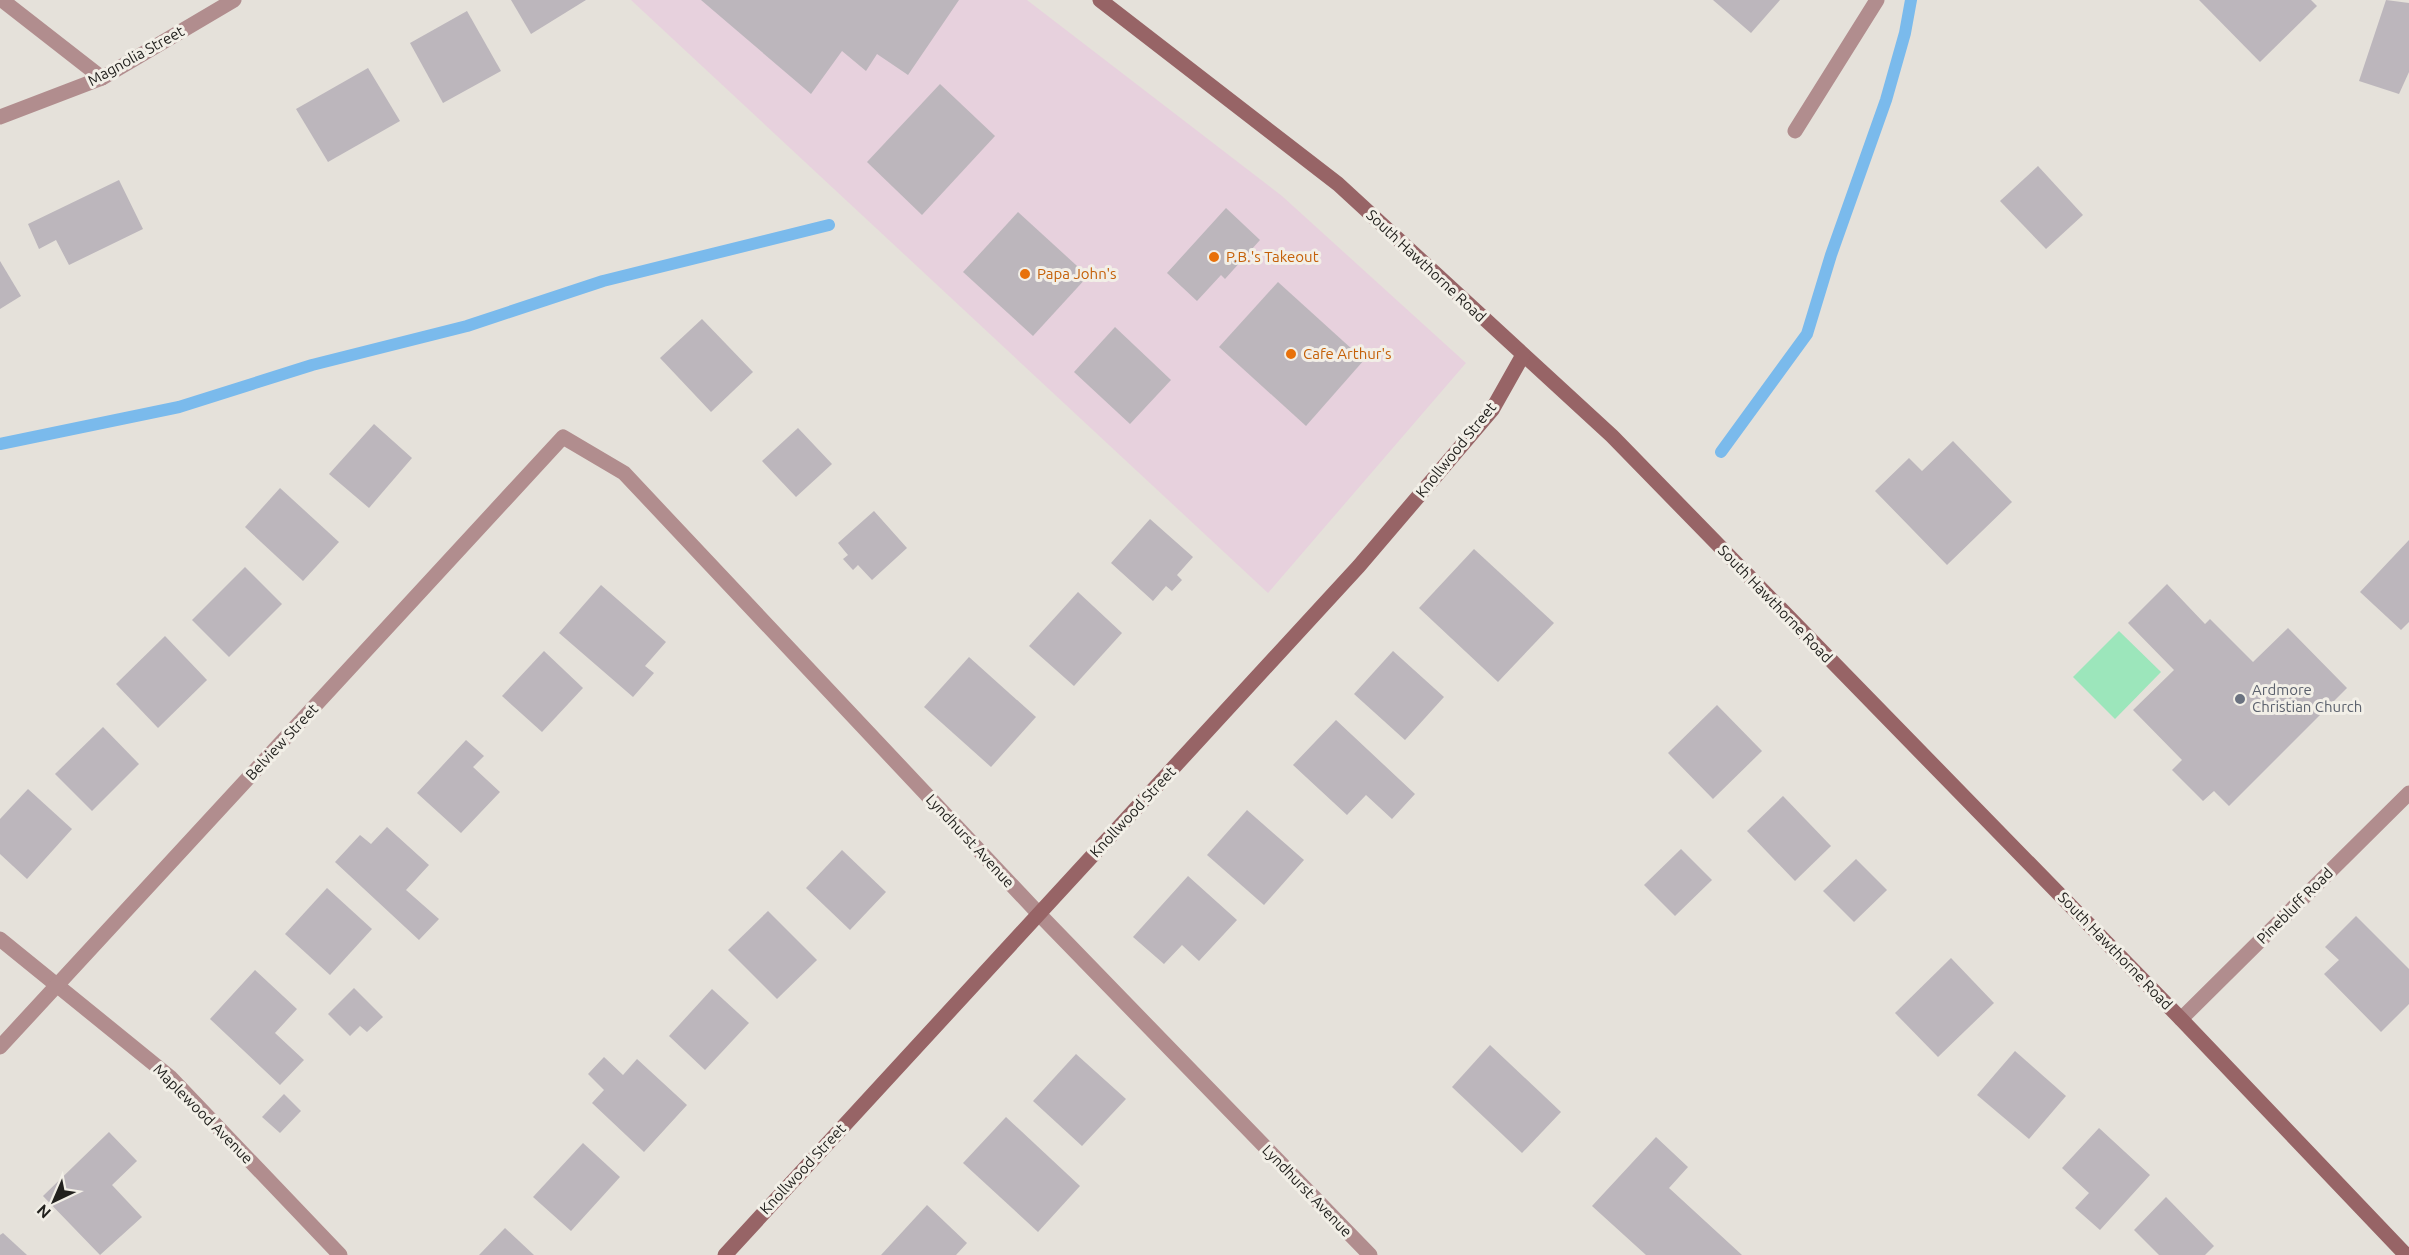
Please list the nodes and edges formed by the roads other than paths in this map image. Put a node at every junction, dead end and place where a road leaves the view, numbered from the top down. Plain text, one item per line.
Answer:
1 (2, 0) edge
2 (234, 0) edge
3 (1100, 0) edge
4 (1878, 0) edge
5 (102, 78) junction
6 (0, 117) edge
7 (1795, 131) dead end
8 (1523, 355) junction
9 (564, 437) joint
10 (2409, 793) edge
11 (1039, 914) junction
12 (0, 939) edge
13 (57, 984) junction
14 (2181, 1019) junction
15 (0, 1047) edge
16 (340, 1255) edge
17 (724, 1255) edge
18 (1370, 1255) edge
19 (2406, 1255) edge

1 - 5 street
2 - 5 street, Magnolia Street
3 - 8 main road, South Hawthorne Road
4 - 7 street
5 - 6 street, Magnolia Street
8 - 11 main road, Knollwood Street
8 - 14 main road, South Hawthorne Road
9 - 11 street, Lyndhurst Avenue
9 - 13 street, Belview Street
10 - 14 street, Pinebluff Road
11 - 17 main road, Knollwood Street
11 - 18 street, Lyndhurst Avenue
12 - 13 street, Maplewood Avenue
13 - 15 street, Belview Street
13 - 16 street, Maplewood Avenue
14 - 19 main road, South Hawthorne Road

